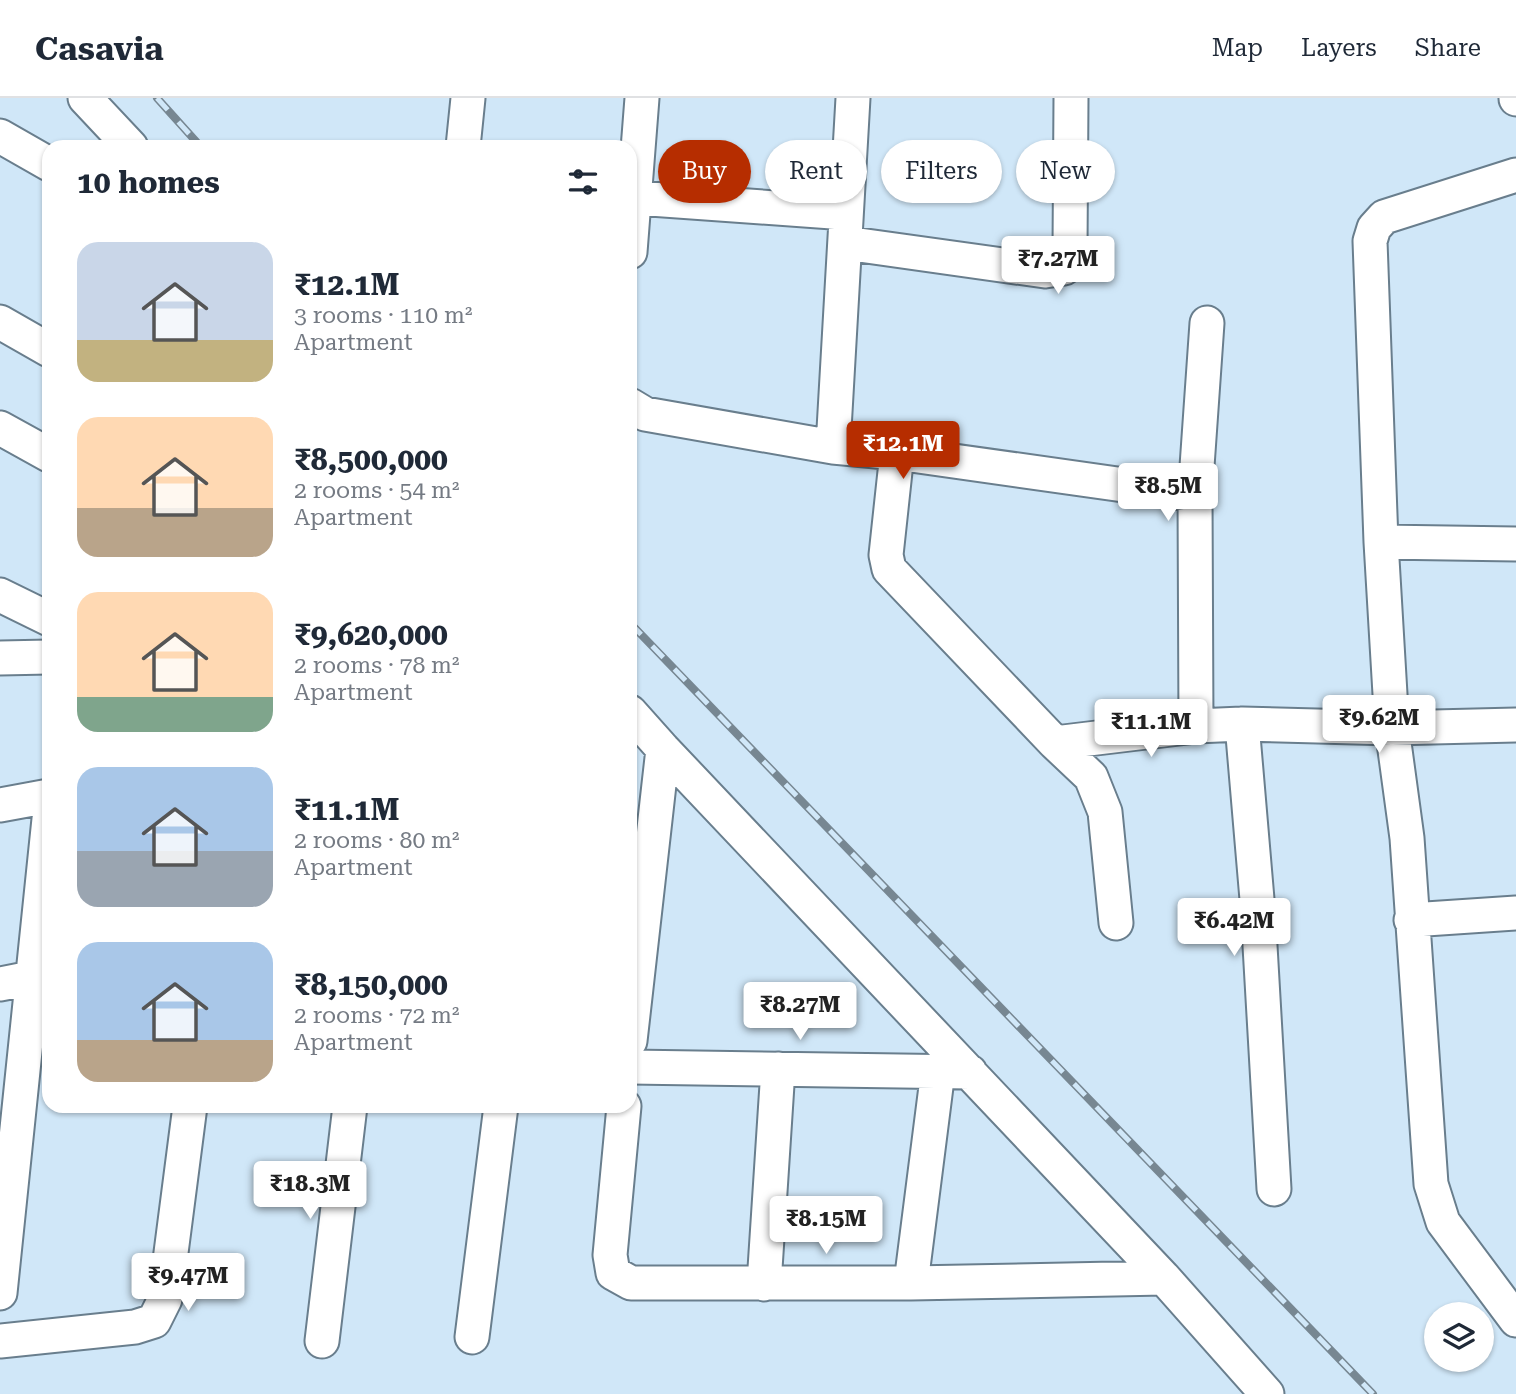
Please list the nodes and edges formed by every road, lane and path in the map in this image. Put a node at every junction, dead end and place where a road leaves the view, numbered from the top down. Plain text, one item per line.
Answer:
1 (85, 98) edge
2 (468, 98) edge
3 (642, 98) edge
4 (853, 98) edge
5 (1071, 98) edge
6 (0, 136) edge
7 (124, 140) edge
8 (464, 140) edge
9 (42, 160) edge
10 (1516, 175) edge
11 (637, 181) edge
12 (637, 198) edge
13 (846, 228) junction
14 (0, 322) edge
15 (1207, 323) dead end
16 (42, 346) edge
17 (637, 409) edge
18 (0, 428) edge
19 (833, 447) junction
20 (42, 451) edge
21 (897, 453) junction
22 (1195, 495) junction
23 (1381, 542) junction
24 (1516, 544) edge
25 (0, 595) edge
26 (42, 616) edge
27 (42, 657) edge
28 (0, 658) edge
29 (637, 720) edge
30 (1242, 724) junction
31 (1516, 725) edge
32 (1196, 726) junction
33 (1392, 728) junction
34 (1055, 743) junction
35 (663, 749) junction
36 (42, 797) edge
37 (0, 805) edge
38 (42, 853) edge
39 (1516, 913) edge
40 (1411, 920) junction
41 (1116, 923) dead end
42 (637, 933) edge
43 (16, 981) edge
44 (637, 1067) edge
45 (778, 1069) junction
46 (954, 1071) junction
47 (189, 1113) edge
48 (349, 1113) edge
49 (500, 1113) edge
50 (623, 1113) edge
51 (7, 1150) edge
52 (1274, 1189) dead end
53 (1164, 1278) junction
54 (911, 1283) junction
55 (764, 1284) junction
56 (0, 1293) edge
57 (1516, 1320) edge
58 (472, 1337) dead end
59 (0, 1341) edge
60 (323, 1341) dead end
61 (1267, 1394) edge

1 - 7 street
2 - 8 street
3 - 11 street
4 - 13 street
5 - 13 street
6 - 9 street
10 - 23 street
12 - 13 street
13 - 19 street
14 - 16 street
15 - 22 street
17 - 19 street
18 - 20 street
19 - 21 street
21 - 22 street
21 - 34 street
22 - 32 street
23 - 24 street
23 - 33 street
25 - 26 street
27 - 28 street
29 - 35 street
30 - 32 street
30 - 33 street
30 - 52 street
31 - 33 street
32 - 34 street
33 - 40 street
34 - 41 street
35 - 42 street
35 - 46 street
36 - 37 street
38 - 43 street
39 - 40 street
40 - 57 street
43 - 51 street
44 - 45 street
45 - 46 street
45 - 55 street
46 - 53 street
46 - 54 street
47 - 59 street
48 - 60 street
49 - 58 street
50 - 55 street
51 - 56 street
53 - 54 street
53 - 61 street
54 - 55 street

